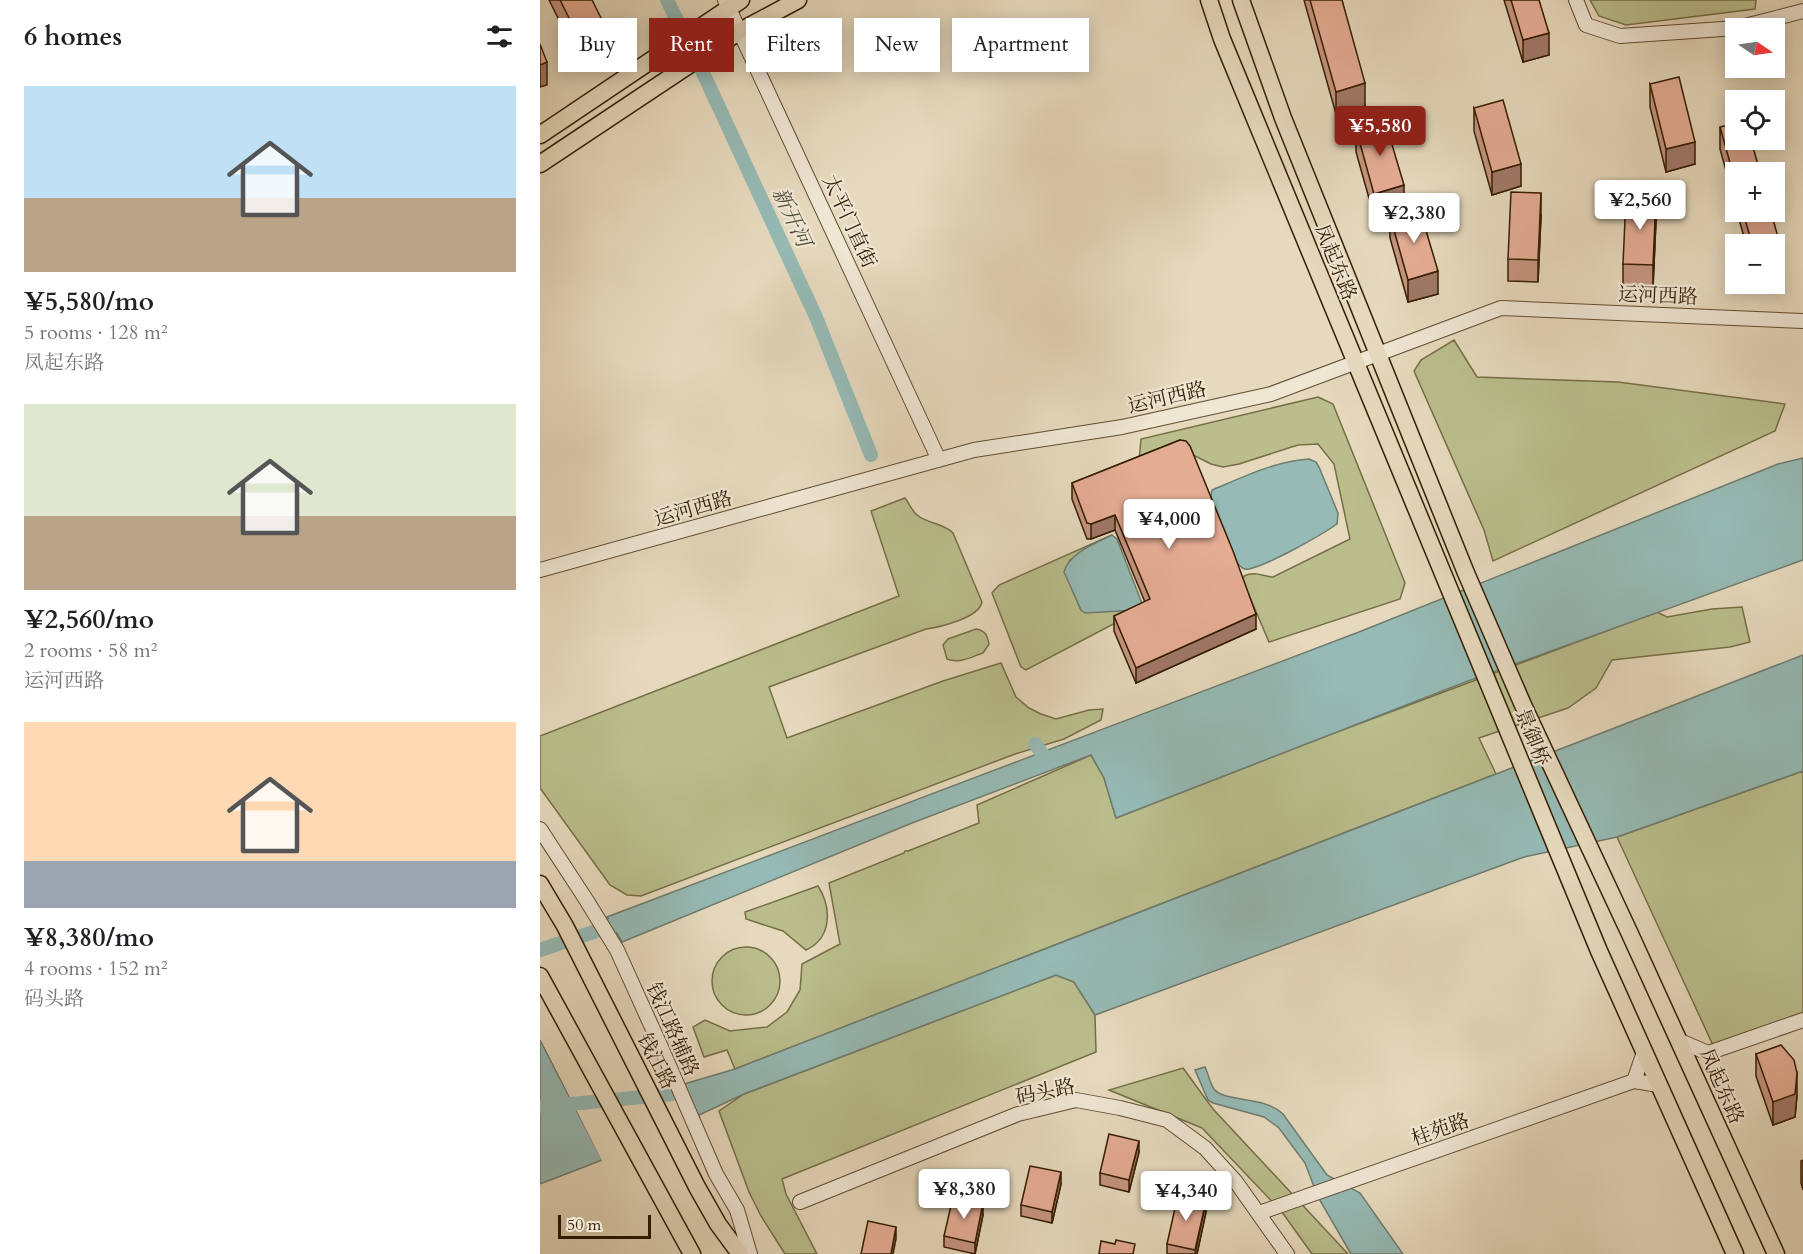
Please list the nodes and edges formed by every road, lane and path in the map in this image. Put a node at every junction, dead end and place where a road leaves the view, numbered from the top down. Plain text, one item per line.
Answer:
1 (798, 0) edge
2 (1209, 0) edge
3 (1241, 0) edge
4 (1576, 0) edge
5 (731, 2) edge
6 (1803, 11) edge
7 (740, 31) junction
8 (540, 135) edge
9 (540, 164) edge
10 (1803, 321) edge
11 (1377, 354) junction
12 (1355, 362) junction
13 (939, 460) junction
14 (1448, 529) joint
15 (1428, 538) joint
16 (540, 570) edge
17 (540, 829) edge
18 (540, 884) edge
19 (1630, 934) joint
20 (540, 976) edge
21 (1803, 1020) edge
22 (1678, 1040) junction
23 (1644, 1052) junction
24 (1708, 1053) junction
25 (1696, 1080) junction
26 (1634, 1081) junction
27 (1659, 1085) junction
28 (800, 1202) dead end
29 (1259, 1214) junction
30 (718, 1224) junction
31 (692, 1254) edge
32 (730, 1254) edge
33 (740, 1254) edge
34 (750, 1254) edge
35 (1287, 1254) edge
36 (1735, 1254) edge
37 (1776, 1254) edge

1 - 7 main road
2 - 12 main road, 凤起东路
3 - 11 main road, 凤起东路
4 - 6 street
5 - 7 street, 太平门直街
5 - 8 main road
7 - 9 main road
7 - 13 street, 太平门直街
10 - 11 street, 运河西路
11 - 12 street, 运河西路
11 - 14 main road, 凤起东路
12 - 13 street, 运河西路
12 - 15 main road, 凤起东路
13 - 16 street, 运河西路
14 - 19 main road, 景御桥
15 - 23 main road, 景御桥
17 - 34 street, 钱江路辅路
18 - 30 main road, 钱江路
19 - 22 main road, 凤起东路
20 - 31 main road
21 - 24 street
22 - 24 street
22 - 25 main road, 凤起东路
23 - 26 street
23 - 27 main road
24 - 25 street
25 - 37 main road, 凤起东路
26 - 27 street, 桂苑路
26 - 29 street, 桂苑路
27 - 36 main road
28 - 29 street, 码头路
29 - 35 street, 码头路
30 - 32 main road
30 - 33 main road, 钱江路

